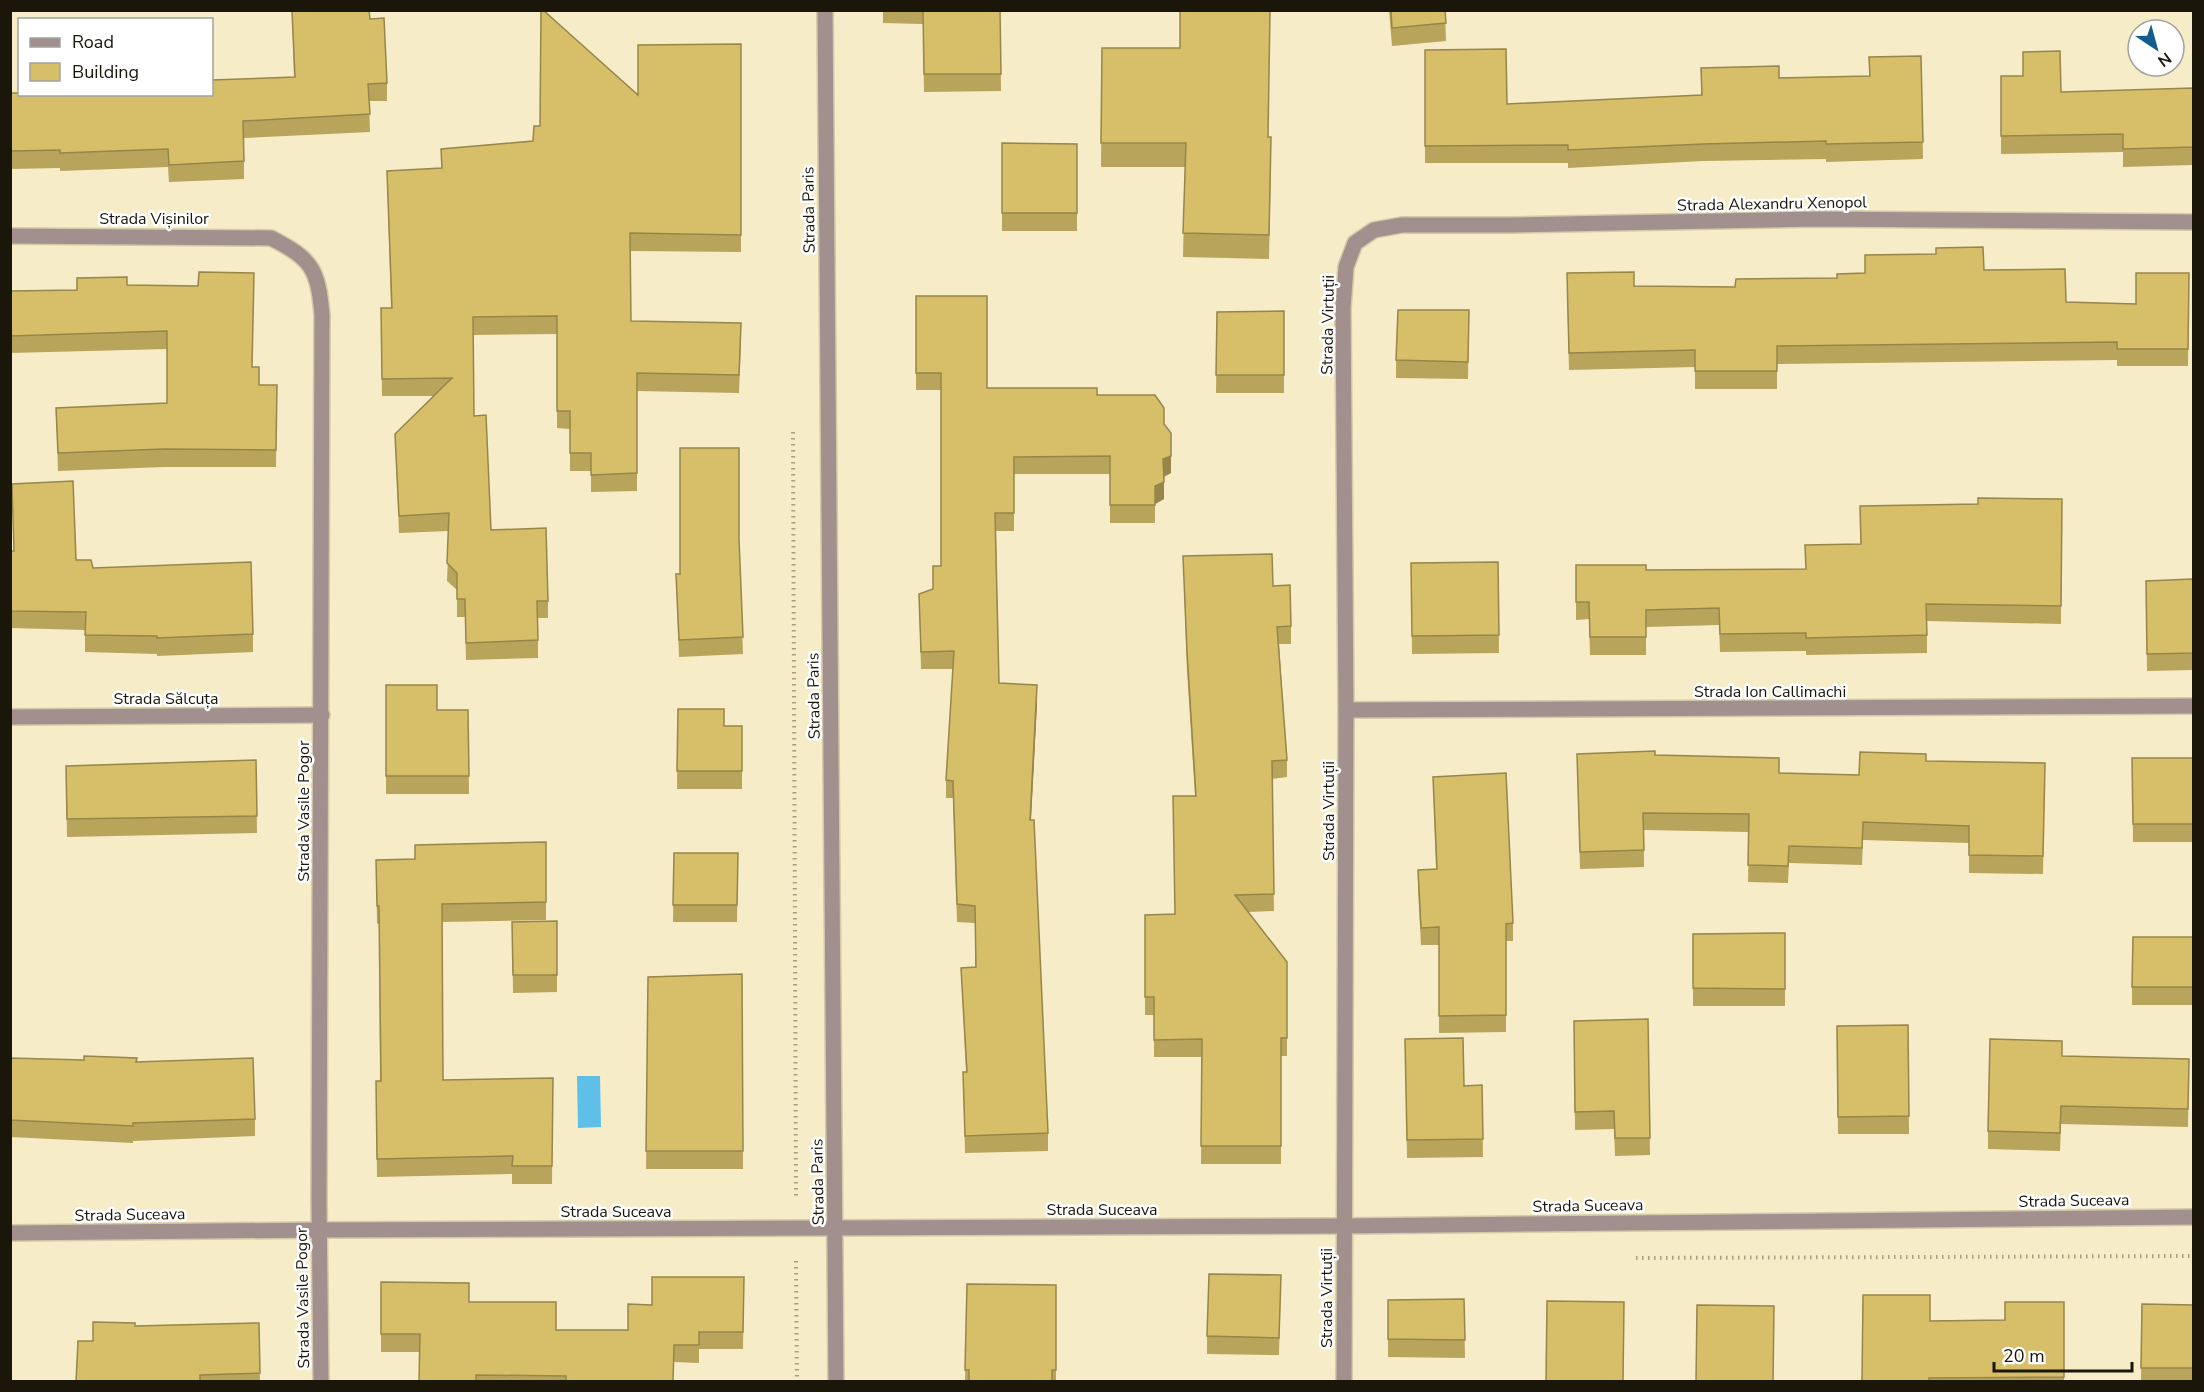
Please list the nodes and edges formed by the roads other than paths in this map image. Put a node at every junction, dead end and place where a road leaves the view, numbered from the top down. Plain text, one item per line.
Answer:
1 (825, 10) edge
2 (2193, 222) edge
3 (10, 236) edge
4 (1355, 243) joint
5 (294, 250) joint
6 (2193, 706) edge
7 (1346, 710) junction
8 (322, 715) junction
9 (10, 717) edge
10 (2193, 1217) edge
11 (1344, 1226) junction
12 (836, 1228) junction
13 (320, 1230) junction
14 (10, 1233) edge
15 (321, 1382) edge
16 (837, 1382) edge
17 (1344, 1382) edge

1 - 12 street, Strada Paris
2 - 4 street, Strada Alexandru Xenopol
3 - 5 street, Strada Vișinilor
4 - 7 street, Strada Virtuții
5 - 8 street, Strada Vasile Pogor
6 - 7 street, Strada Ion Callimachi
7 - 11 street, Strada Virtuții
8 - 9 street, Strada Sălcuța
8 - 13 street, Strada Vasile Pogor
10 - 11 street, Strada Suceava
11 - 12 street, Strada Suceava
11 - 17 street, Strada Virtuții
12 - 13 street, Strada Suceava
12 - 16 street, Strada Paris
13 - 14 street, Strada Suceava
13 - 15 street, Strada Vasile Pogor

